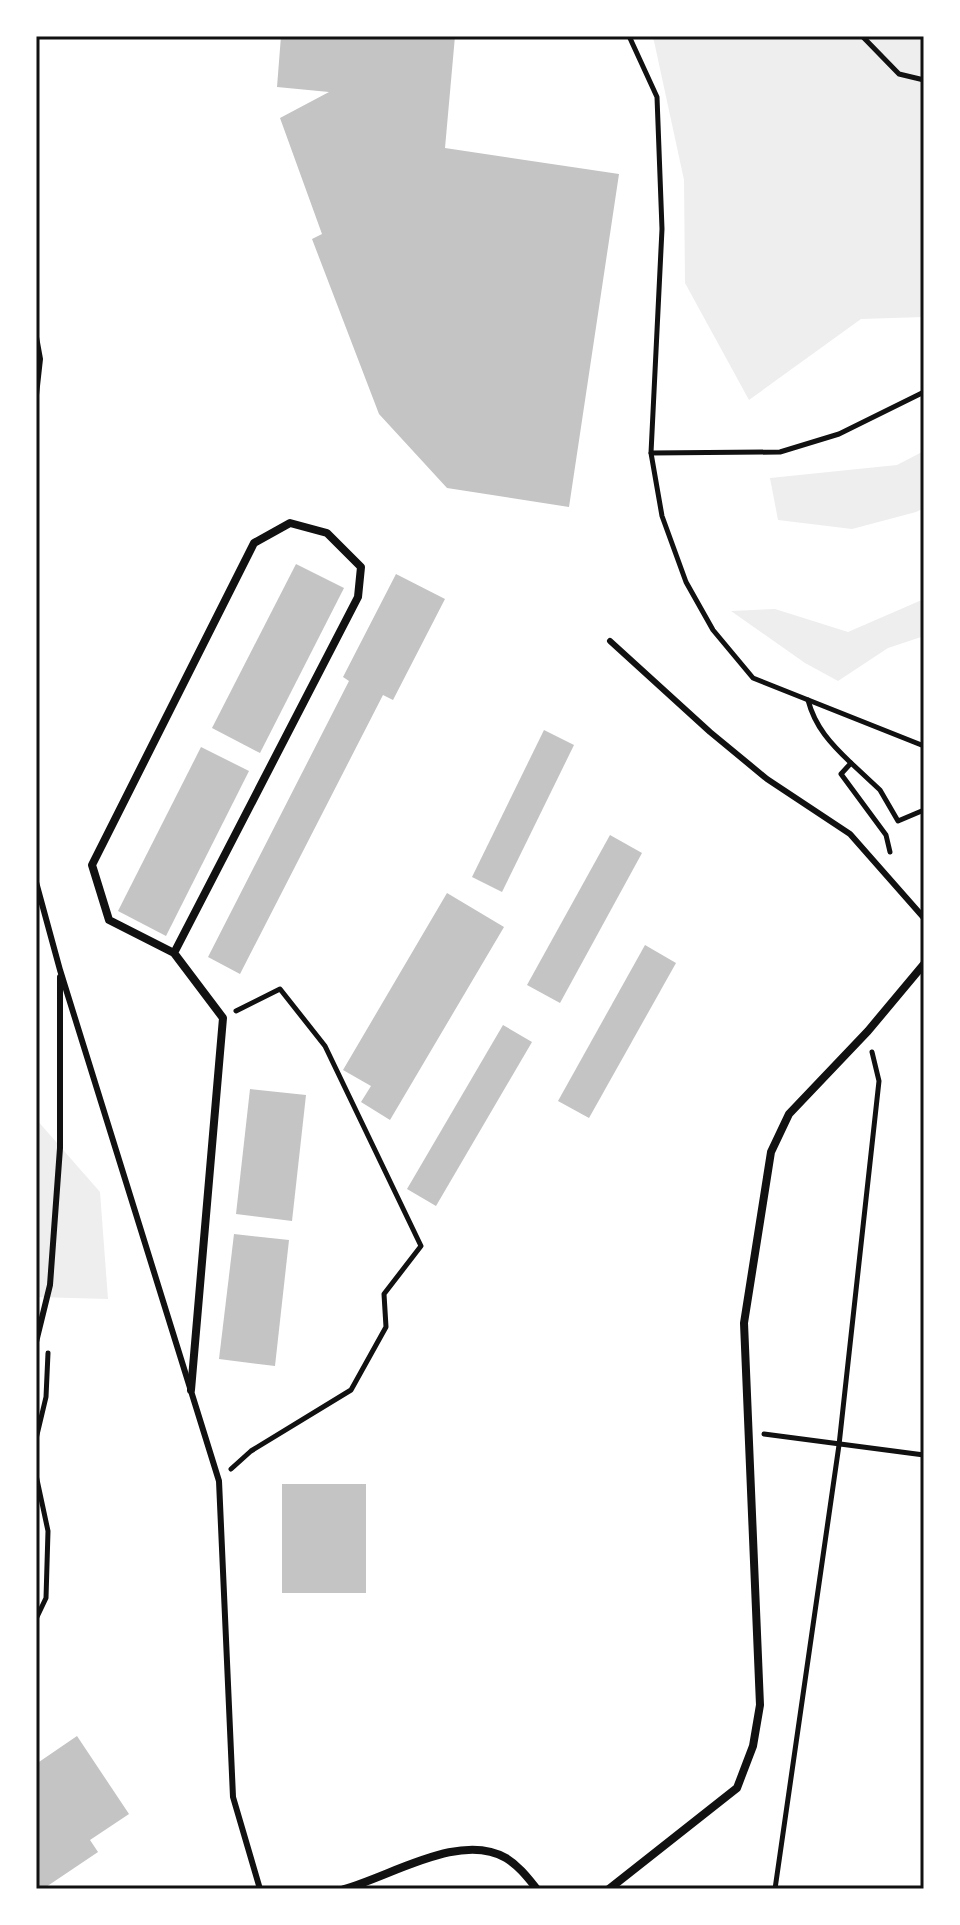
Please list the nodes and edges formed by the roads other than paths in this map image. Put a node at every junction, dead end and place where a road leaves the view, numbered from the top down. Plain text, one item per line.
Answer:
1 (36, 337) edge
2 (36, 395) edge
3 (610, 641) dead end
4 (36, 882) edge
5 (924, 918) edge
6 (174, 953) junction
7 (924, 964) edge
8 (60, 970) junction
9 (36, 1342) edge
10 (191, 1390) junction
11 (260, 1889) edge
12 (344, 1889) edge
13 (537, 1889) edge
14 (609, 1889) edge

1 - 2 lane
3 - 5 lane
4 - 8 lane
6 - 6 street
6 - 10 street
7 - 14 street
8 - 9 lane
8 - 10 lane
10 - 11 lane
12 - 13 street

